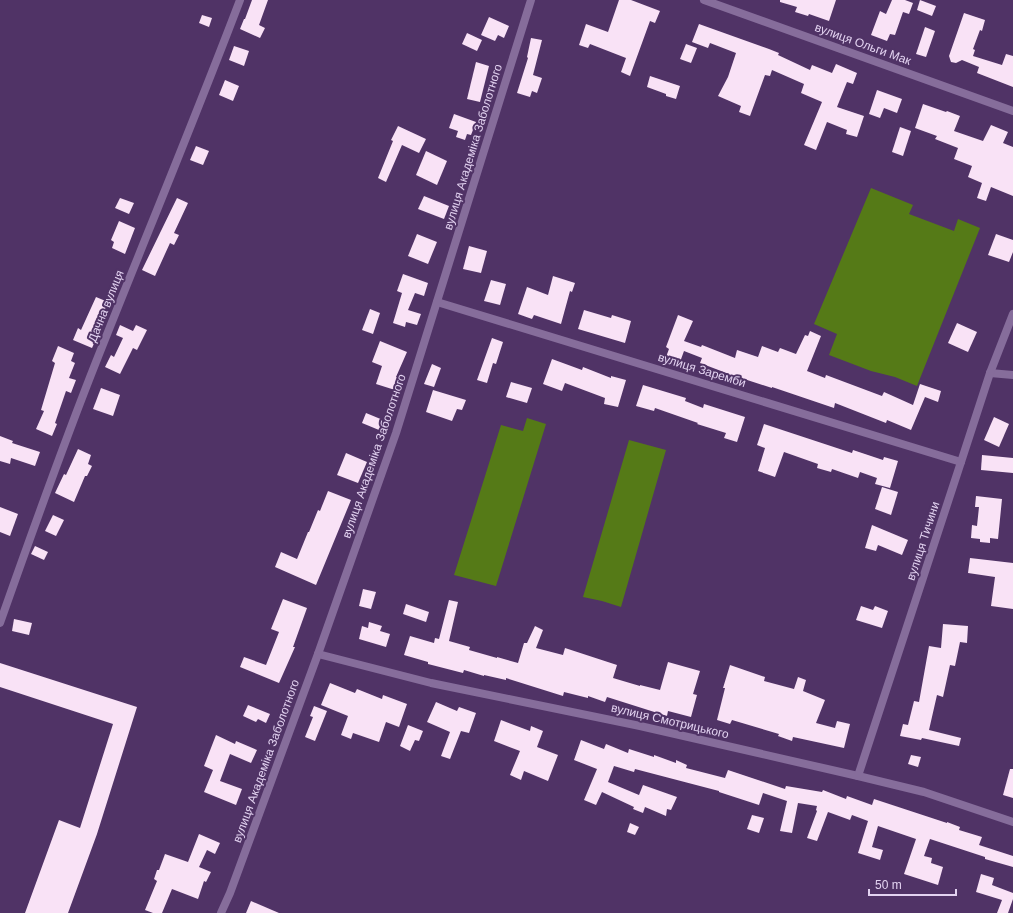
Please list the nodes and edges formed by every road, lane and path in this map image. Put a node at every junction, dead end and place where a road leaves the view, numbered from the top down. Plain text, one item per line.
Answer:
1 (240, 0) edge
2 (531, 0) edge
3 (704, 0) edge
4 (1013, 111) edge
5 (437, 302) junction
6 (1013, 314) edge
7 (990, 373) junction
8 (1013, 375) edge
9 (960, 462) junction
10 (0, 623) edge
11 (318, 654) junction
12 (858, 776) junction
13 (1013, 822) edge
14 (222, 913) edge

1 - 10 street, Дачна вулиця
2 - 5 street, вулиця Академіка Заболотного
3 - 4 street, вулиця Ольги Мак
5 - 9 street, вулиця Заремби
5 - 11 street, вулиця Академіка Заболотного
6 - 7 street, вулиця Тичини
7 - 8 street
7 - 9 street, вулиця Тичини
9 - 12 street, вулиця Тичини
11 - 12 street, вулиця Смотрицького
11 - 14 street, вулиця Академіка Заболотного
12 - 13 street, вулиця Смотрицького

